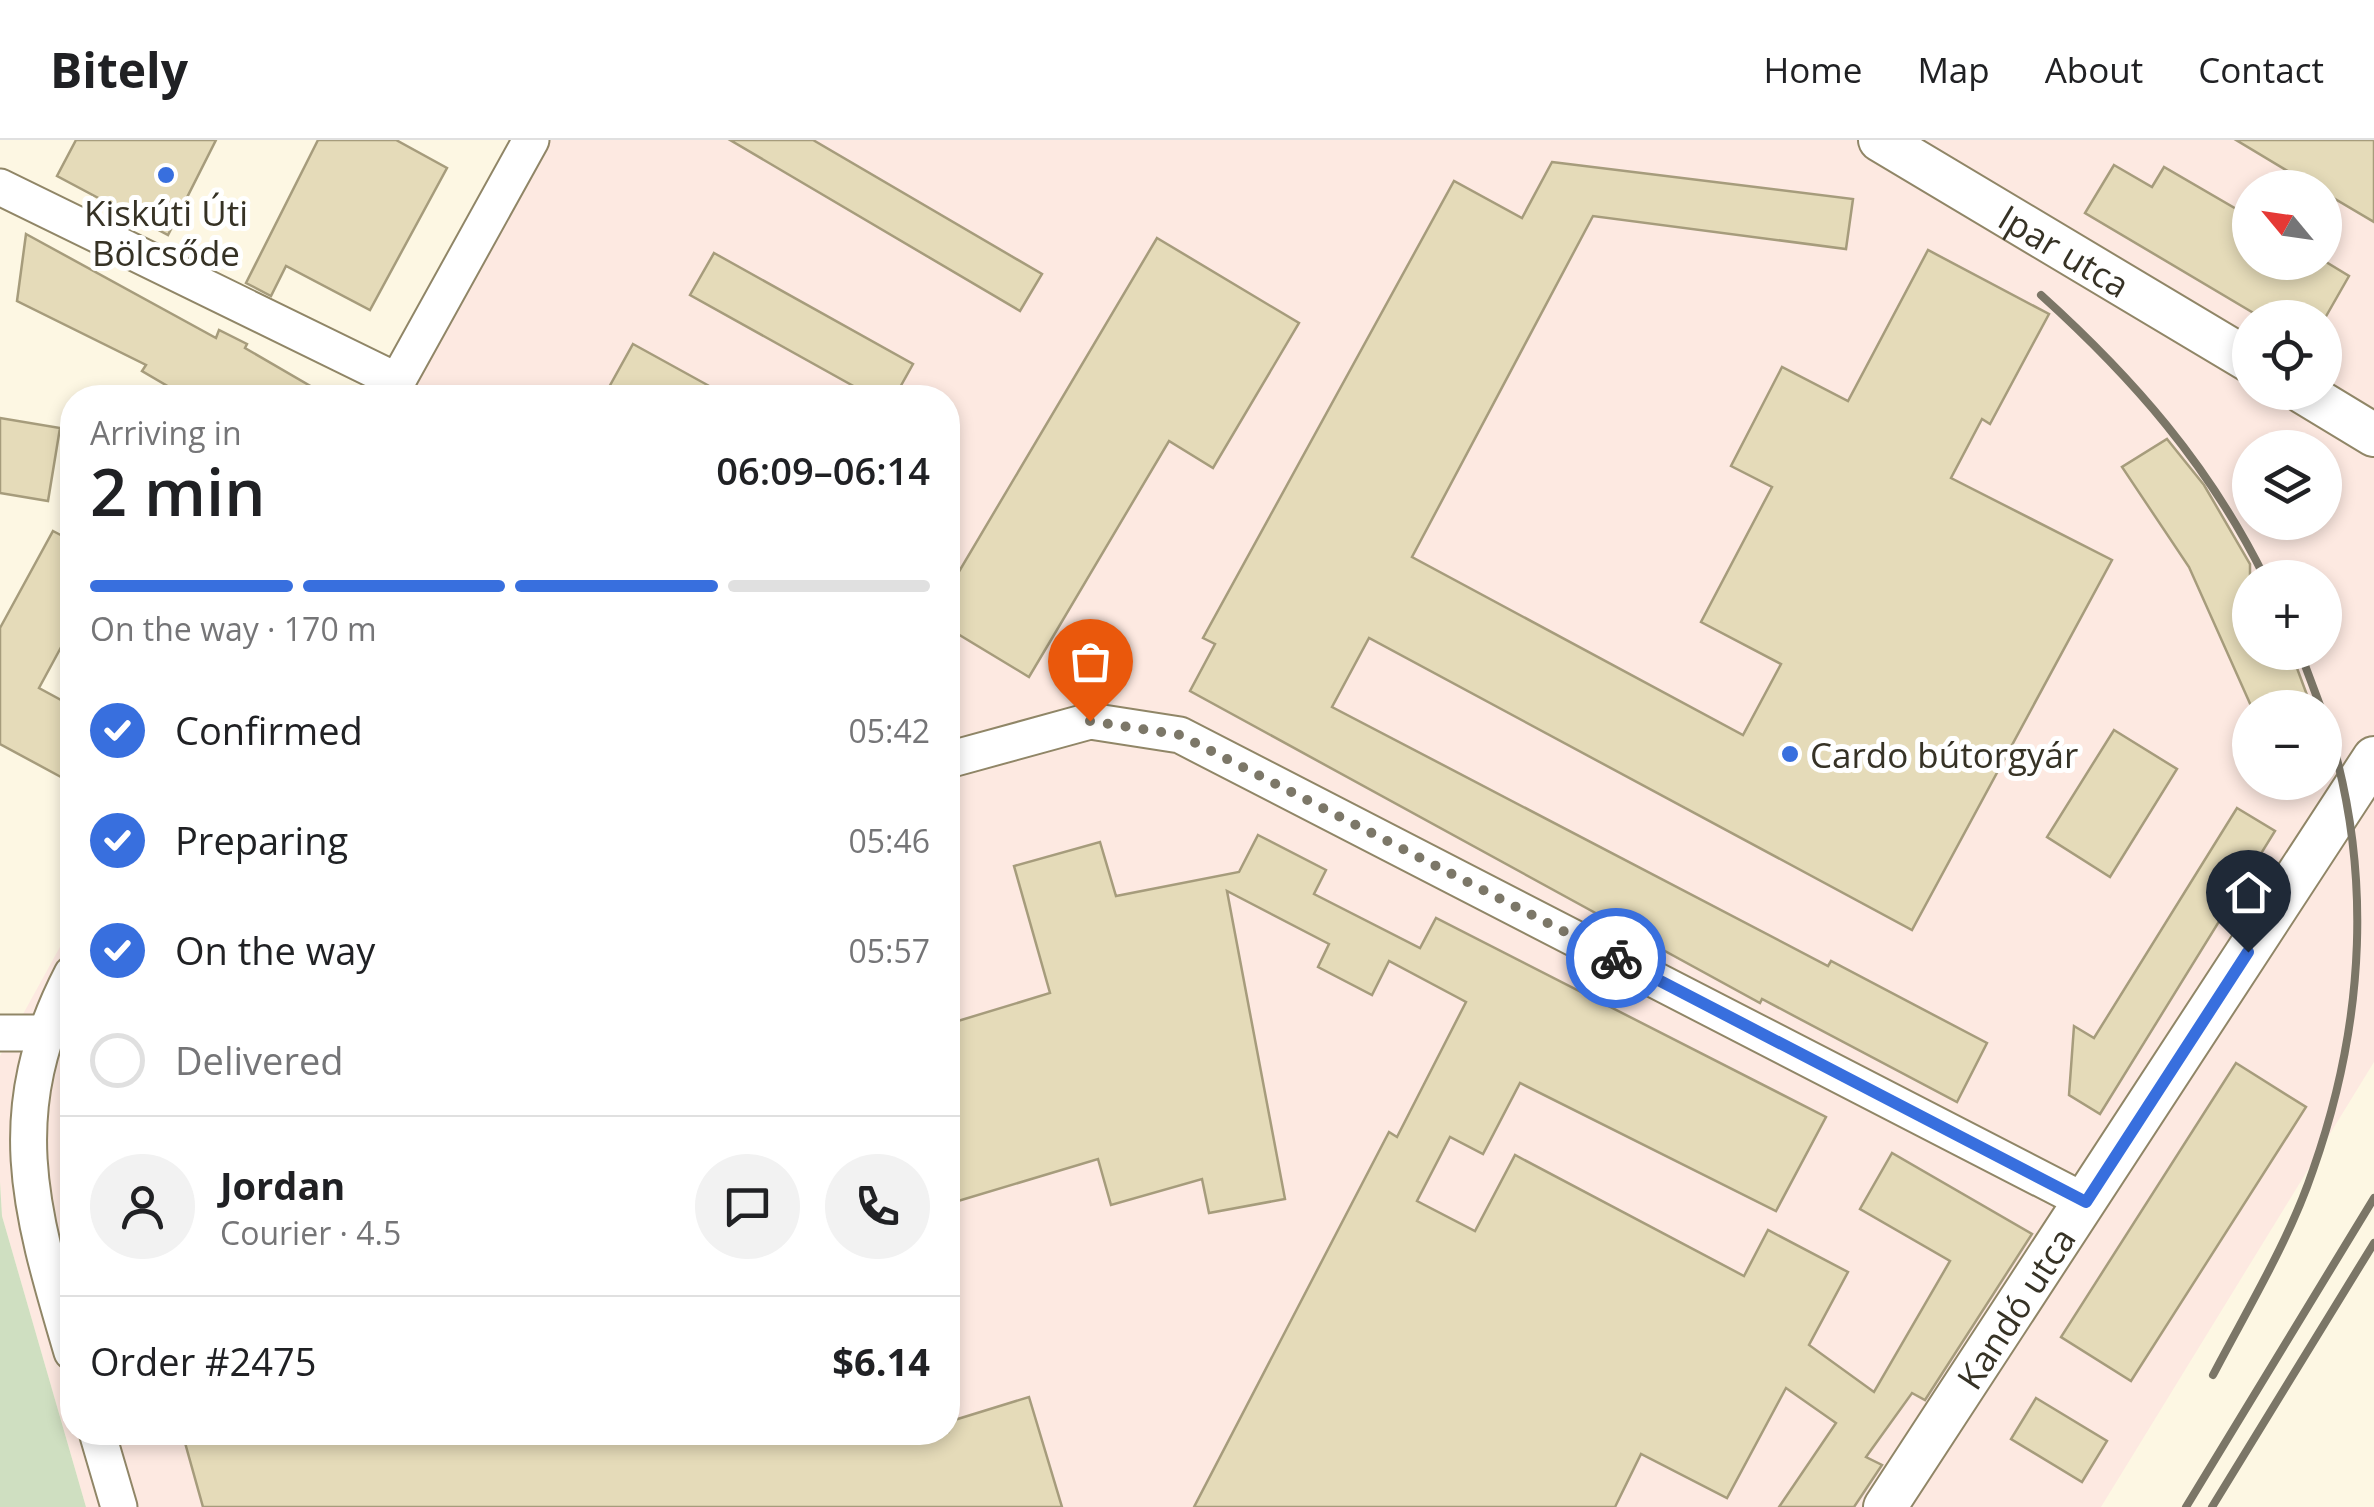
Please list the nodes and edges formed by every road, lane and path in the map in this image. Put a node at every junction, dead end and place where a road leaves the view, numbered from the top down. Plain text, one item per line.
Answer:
1 (531, 140) edge
2 (1880, 140) edge
3 (0, 187) edge
4 (2232, 350) edge
5 (382, 385) edge
6 (395, 385) edge
7 (2333, 410) edge
8 (2374, 435) edge
9 (960, 757) edge
10 (2374, 758) edge
11 (60, 1000) edge
12 (0, 1033) edge
13 (42, 1033) junction
14 (2086, 1202) junction
15 (60, 1312) edge
16 (101, 1445) edge
17 (119, 1507) edge
18 (1884, 1507) edge

1 - 6 street
2 - 4 street, Ipar utca
3 - 5 street
7 - 8 street
9 - 14 street
10 - 14 street, Kandó utca
11 - 13 street
12 - 13 street
13 - 15 street
14 - 18 street, Kandó utca
16 - 17 street

